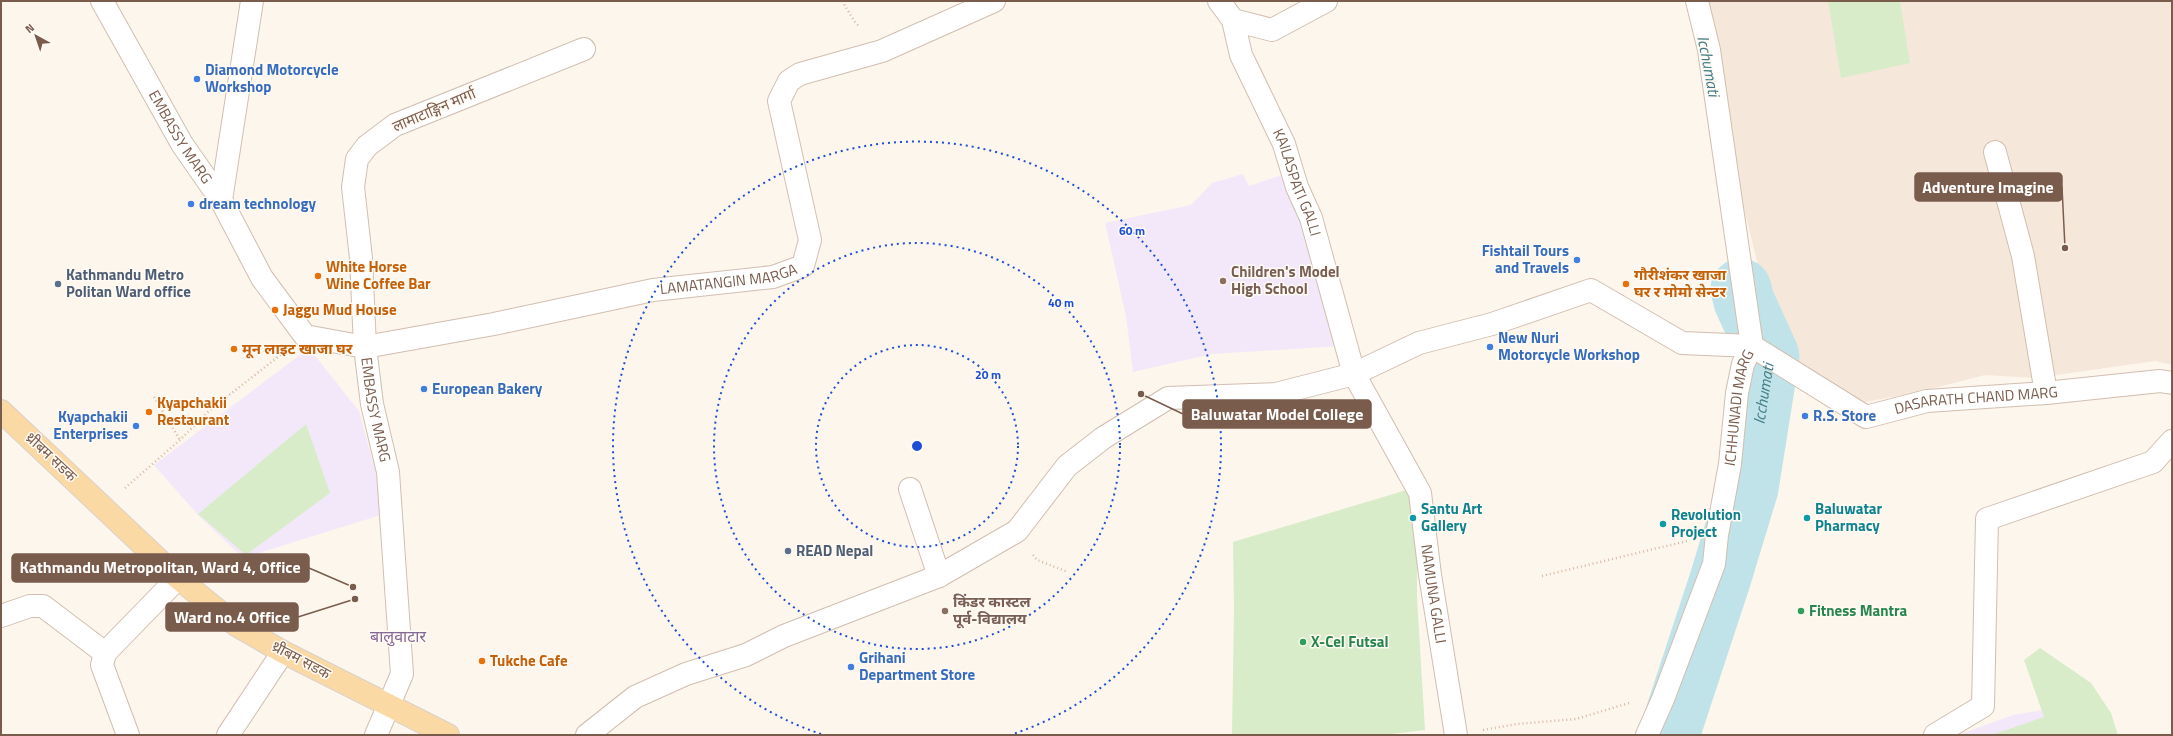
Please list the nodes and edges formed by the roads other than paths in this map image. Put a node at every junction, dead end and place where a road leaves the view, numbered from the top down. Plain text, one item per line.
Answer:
1 (102, 1) edge
2 (252, 1) edge
3 (994, 1) edge
4 (1219, 1) edge
5 (1326, 1) edge
6 (1697, 1) edge
7 (1233, 20) junction
8 (584, 49) dead end
9 (1995, 152) dead end
10 (221, 200) junction
11 (365, 346) junction
12 (1752, 346) junction
13 (1354, 374) junction
14 (2172, 383) edge
15 (2046, 393) junction
16 (1, 410) edge
17 (2172, 441) edge
18 (910, 489) dead end
19 (939, 576) junction
20 (178, 578) junction
21 (1, 616) edge
22 (283, 652) junction
23 (105, 653) junction
24 (390, 706) junction
25 (439, 733) edge
26 (128, 735) edge
27 (228, 735) edge
28 (376, 735) edge
29 (587, 735) edge
30 (1456, 735) edge
31 (1647, 735) edge
32 (1935, 735) edge

1 - 10 street, EMBASSY MARG
2 - 10 street
3 - 11 street, LAMATANGIN MARGA
4 - 7 street, KAILASPATI GALLI
5 - 7 street
6 - 12 street, ICHHUNADI MARG
7 - 13 street, KAILASPATI GALLI
8 - 11 street, लामाटाङ्गिन मार्गा
9 - 15 street
10 - 11 street, EMBASSY MARG
11 - 24 street, EMBASSY MARG
12 - 13 street
12 - 15 street, DASARATH CHAND MARG
12 - 31 street, ICHHUNADI MARG
13 - 19 street
13 - 30 street, NAMUNA GALLI
14 - 15 street, DASARATH CHAND MARG
16 - 20 main road, थ्रीबम सडक
17 - 32 street
18 - 19 street
19 - 29 street
20 - 22 main road, थ्रीबम सडक
20 - 23 street
21 - 23 street
22 - 24 main road, थ्रीबम सडक
22 - 27 street
23 - 26 street
24 - 25 main road, थ्रीबम सडक
24 - 28 street, EMBASSY MARG

